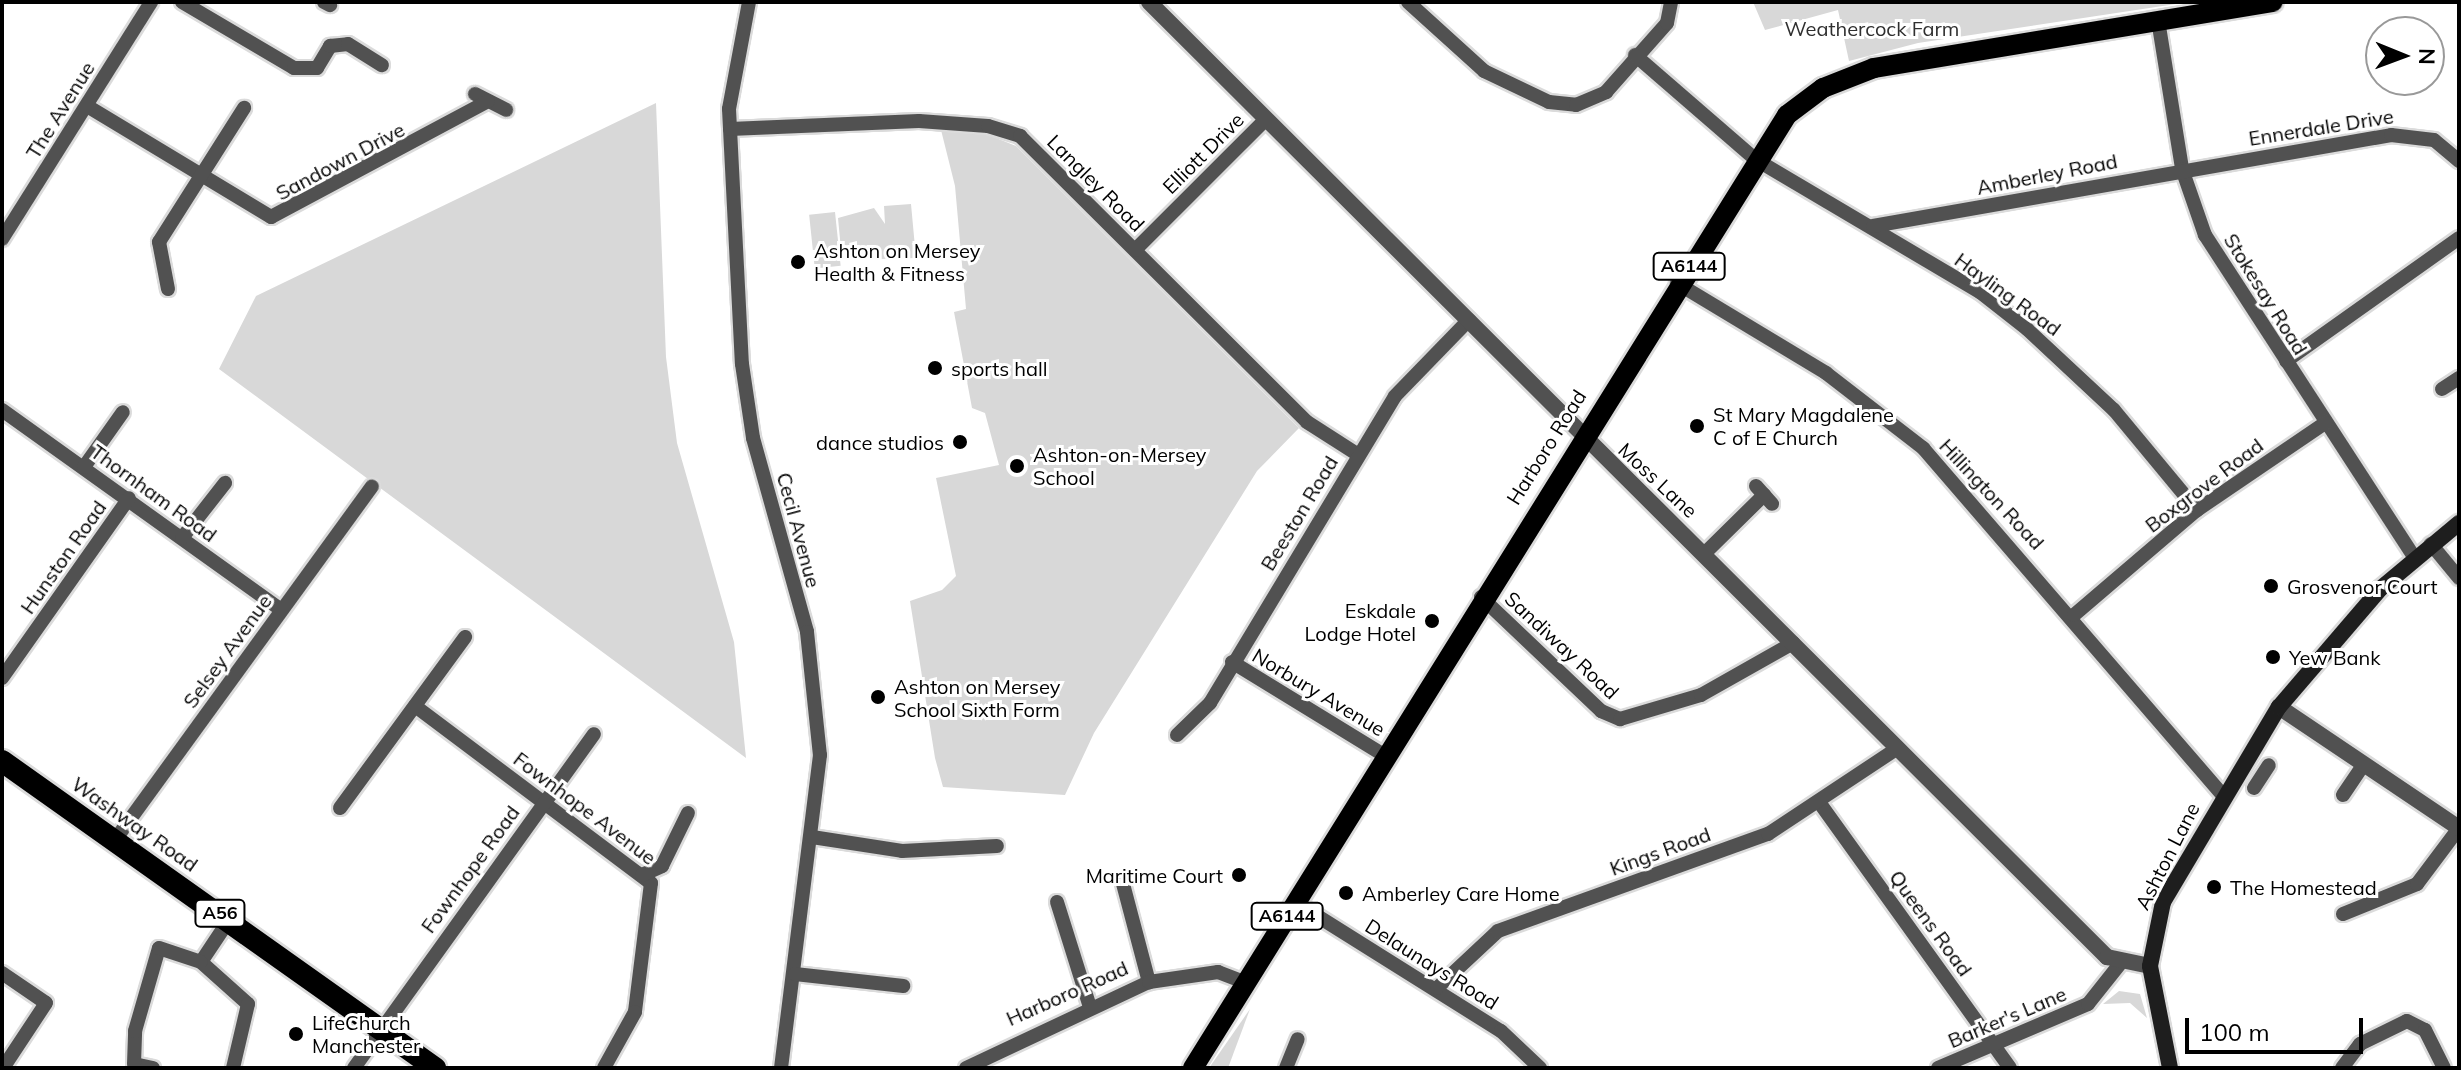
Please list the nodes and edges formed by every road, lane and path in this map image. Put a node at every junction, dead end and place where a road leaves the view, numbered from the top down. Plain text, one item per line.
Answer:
1 (151, 2) edge
2 (182, 2) edge
3 (749, 2) edge
4 (1149, 2) edge
5 (1408, 2) edge
6 (1671, 2) edge
7 (2273, 2) edge
8 (2158, 20) junction
9 (1635, 55) junction
10 (382, 65) dead end
11 (87, 106) junction
12 (244, 108) dead end
13 (506, 110) dead end
14 (1266, 119) junction
15 (730, 129) junction
16 (1755, 159) junction
17 (2459, 161) edge
18 (2182, 169) junction
19 (199, 177) junction
20 (1920, 218) junction
21 (1873, 226) junction
22 (4, 231) edge
23 (2459, 238) edge
24 (1135, 250) junction
25 (1911, 250) junction
26 (1677, 283) junction
27 (168, 289) dead end
28 (1469, 320) junction
29 (2286, 361) junction
30 (2459, 378) edge
31 (2442, 389) dead end
32 (2, 410) edge
33 (123, 412) dead end
34 (2325, 423) junction
35 (1581, 437) junction
36 (1357, 454) junction
37 (84, 467) junction
38 (225, 483) dead end
39 (372, 486) dead end
40 (1764, 495) dead end
41 (129, 498) junction
42 (2197, 510) junction
43 (2459, 523) edge
44 (182, 538) junction
45 (2431, 544) junction
46 (1705, 553) junction
47 (2415, 558) junction
48 (2459, 578) edge
49 (1481, 597) junction
50 (281, 610) junction
51 (2074, 615) junction
52 (465, 637) dead end
53 (1793, 643) junction
54 (1232, 662) junction
55 (2, 678) edge
56 (415, 706) junction
57 (2279, 707) junction
58 (594, 734) dead end
59 (1177, 735) dead end
60 (1898, 748) junction
61 (1384, 755) junction
62 (2, 761) edge
63 (2242, 764) junction
64 (2364, 764) junction
65 (2262, 776) dead end
66 (2222, 794) junction
67 (2343, 795) dead end
68 (544, 802) junction
69 (1819, 802) junction
70 (340, 808) dead end
71 (688, 813) dead end
72 (2459, 828) edge
73 (812, 837) junction
74 (115, 840) junction
75 (994, 852) dead end
76 (642, 875) junction
77 (1122, 880) dead end
78 (1057, 902) dead end
79 (1295, 902) junction
80 (2343, 914) dead end
81 (229, 920) junction
82 (201, 962) junction
83 (2119, 965) junction
84 (2150, 966) junction
85 (2, 973) edge
86 (795, 974) junction
87 (1149, 982) junction
88 (1246, 983) junction
89 (903, 986) dead end
90 (1437, 988) junction
91 (1090, 1007) junction
92 (379, 1028) junction
93 (1298, 1039) dead end
94 (1996, 1044) junction
95 (986, 1063) edge
96 (3, 1068) edge
97 (153, 1068) edge
98 (233, 1068) edge
99 (354, 1068) edge
100 (435, 1068) edge
101 (604, 1068) edge
102 (781, 1068) edge
103 (966, 1068) edge
104 (1193, 1068) edge
105 (1286, 1068) edge
106 (1540, 1068) edge
107 (1938, 1068) edge
108 (2010, 1068) edge
109 (2170, 1068) edge
110 (2342, 1068) edge
111 (2444, 1068) edge

1 - 11 street, The Avenue
2 - 10 street
3 - 15 street, Cecil Avenue
4 - 14 street, Moss Lane
5 - 9 street
6 - 9 street
7 - 8 main road, Harboro Road / A6144
8 - 16 main road, Harboro Road / A6144
8 - 18 street, Stokesay Road
9 - 16 street, Hayling Road
11 - 19 street, Sandown Drive
11 - 22 street, The Avenue
12 - 19 street
13 - 19 street, Sandown Drive
14 - 24 street, Elliott Drive
14 - 28 street, Moss Lane
15 - 24 street, Langley Road
15 - 73 street, Cecil Avenue
16 - 21 street, Hayling Road
16 - 26 main road, Harboro Road / A6144
17 - 18 street, Ennerdale Drive
18 - 20 street, Amberley Road
18 - 29 street, Stokesay Road
19 - 27 street
20 - 21 street, Amberley Road
20 - 25 street
21 - 25 street, Hayling Road
23 - 29 street
24 - 36 street, Langley Road
25 - 42 street, Hayling Road
26 - 35 main road, Harboro Road / A6144
26 - 51 street, Hillington Road
28 - 35 street, Moss Lane
28 - 36 street, Beeston Road
29 - 34 street, Stokesay Road
30 - 31 street
32 - 37 street, Thornham Road
33 - 37 street
34 - 42 street, Boxgrove Road
34 - 47 street, Stokesay Road
35 - 46 street, Moss Lane
35 - 49 main road, Harboro Road / A6144
36 - 54 street, Beeston Road
37 - 41 street, Thornham Road
38 - 44 street
39 - 50 street, Selsey Avenue
40 - 46 street
41 - 44 street, Thornham Road
41 - 55 street, Hunston Road
42 - 51 street, Boxgrove Road
43 - 45 main road, Ashton Lane
44 - 50 street, Thornham Road
45 - 47 main road, Ashton Lane
45 - 48 street
46 - 53 street, Moss Lane
47 - 57 main road, Ashton Lane
49 - 53 street, Sandiway Road
49 - 61 main road, Harboro Road / A6144
50 - 74 street, Selsey Avenue
51 - 66 street, Hillington Road
52 - 56 street
53 - 60 street, Moss Lane
54 - 59 street, Beeston Road
54 - 61 street, Norbury Avenue
56 - 68 street, Fownhope Avenue
56 - 70 street
57 - 63 main road, Ashton Lane
57 - 64 street
58 - 68 street, Fownhope Road
60 - 69 street, Kings Road
60 - 83 street, Moss Lane
61 - 79 main road, Harboro Road / A6144
62 - 74 highway, Washway Road / A56
63 - 65 street
63 - 66 main road, Ashton Lane
64 - 67 street
64 - 72 street
66 - 84 main road, Ashton Lane
68 - 76 street, Fownhope Avenue
68 - 92 street, Fownhope Road
69 - 90 street, Kings Road
69 - 94 street, Queens Road
71 - 76 street
72 - 80 street
73 - 75 street
73 - 86 street, Cecil Avenue
74 - 81 highway, Washway Road / A56
76 - 101 street, Fownhope Avenue
77 - 87 street
78 - 91 street
79 - 88 main road, Harboro Road / A6144
79 - 90 street, Delaunays Road
81 - 82 street
81 - 92 highway, Washway Road / A56
82 - 97 street
82 - 98 street
83 - 84 street
83 - 94 street, Barker's Lane
84 - 109 main road, Ashton Lane
85 - 96 street
86 - 89 street
86 - 102 street, Cecil Avenue
87 - 88 street, Harboro Road
87 - 91 street, Harboro Road
88 - 104 main road, A6144
90 - 106 street, Delaunays Road
91 - 95 street, Harboro Road
92 - 99 street, Fownhope Road
92 - 100 highway, Washway Road / A56
93 - 105 street
94 - 107 street, Barker's Lane
94 - 108 street, Queens Road
95 - 103 street, Harboro Road
110 - 111 street

